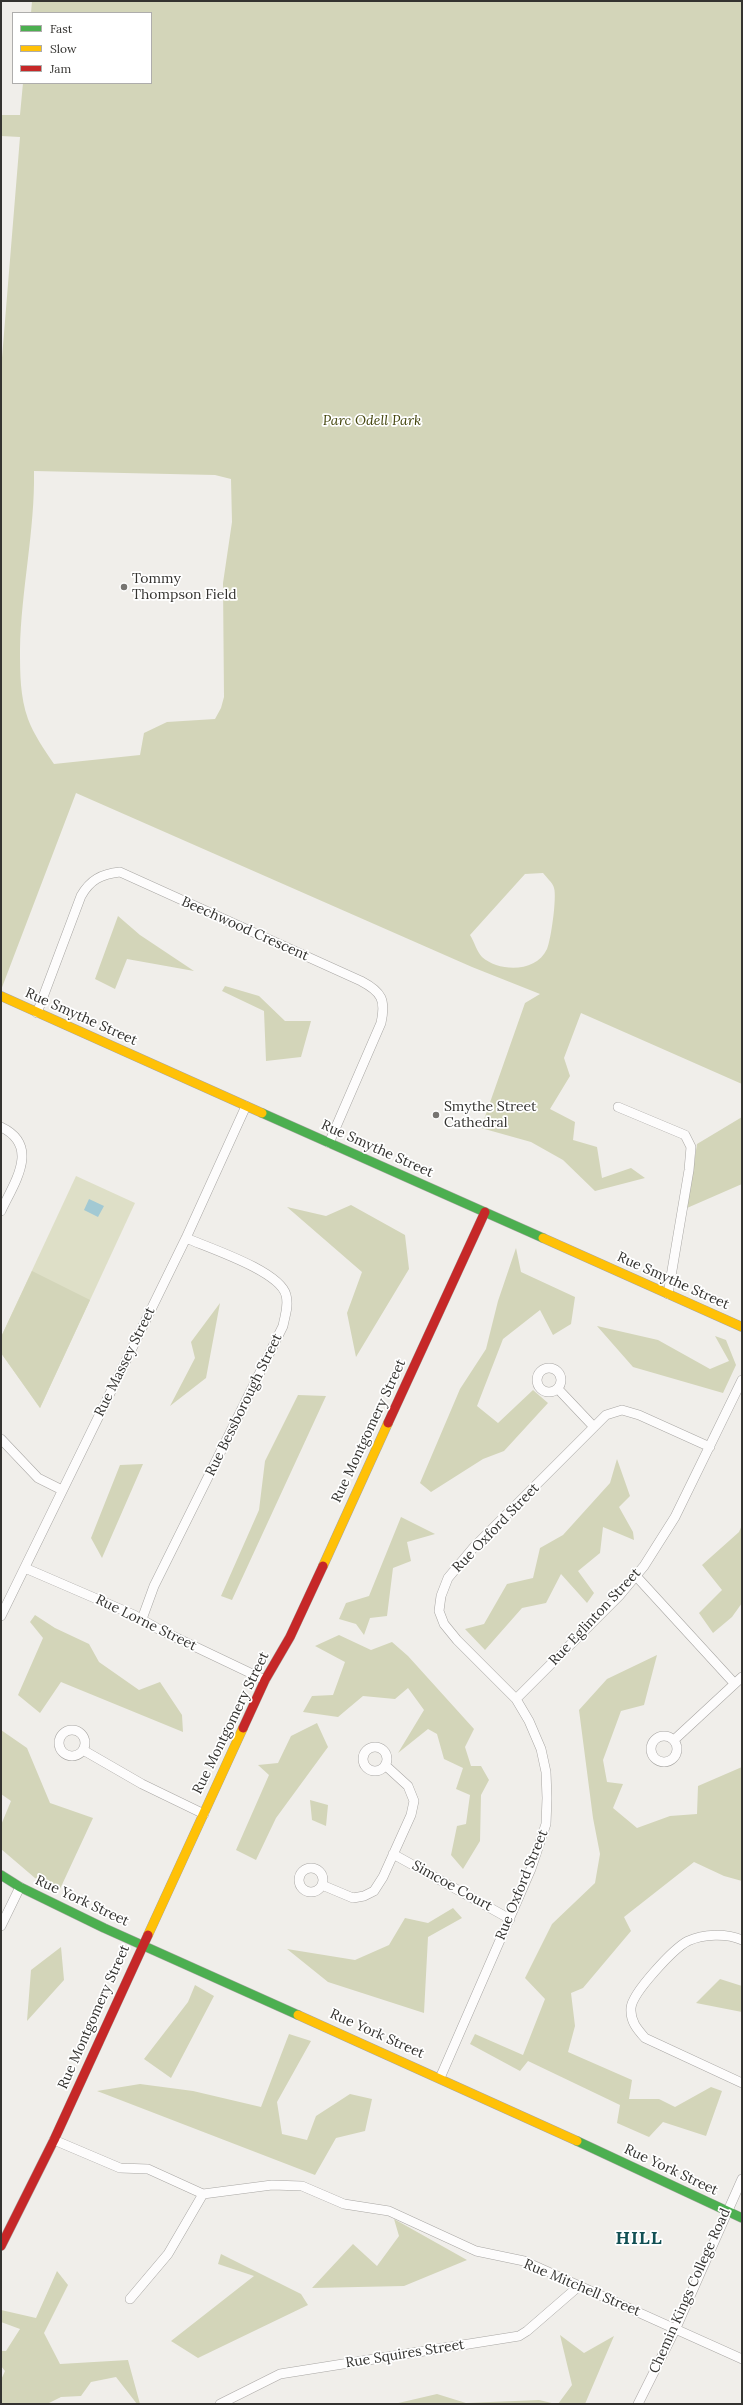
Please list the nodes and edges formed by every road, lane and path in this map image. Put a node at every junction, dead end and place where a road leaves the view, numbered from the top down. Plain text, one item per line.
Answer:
1 (1, 996) edge
2 (37, 1012) junction
3 (246, 1106) junction
4 (618, 1107) dead end
5 (1, 1127) edge
6 (329, 1143) junction
7 (1, 1211) edge
8 (485, 1212) junction
9 (186, 1238) junction
10 (668, 1294) junction
11 (742, 1327) edge
12 (742, 1380) edge
13 (558, 1389) dead end
14 (594, 1427) junction
15 (1, 1439) edge
16 (710, 1447) junction
17 (62, 1490) junction
18 (26, 1568) junction
19 (636, 1576) junction
20 (1, 1616) edge
21 (142, 1619) junction
22 (742, 1676) edge
23 (265, 1680) junction
24 (734, 1683) junction
25 (516, 1699) junction
26 (674, 1740) dead end
27 (83, 1750) dead end
28 (385, 1766) dead end
29 (204, 1814) junction
30 (393, 1854) junction
31 (1, 1875) edge
32 (322, 1885) dead end
33 (20, 1887) junction
34 (510, 1919) junction
35 (1, 1926) edge
36 (742, 1940) edge
37 (143, 1944) junction
38 (440, 2078) junction
39 (742, 2083) edge
40 (54, 2140) junction
41 (742, 2179) edge
42 (203, 2194) junction
43 (726, 2211) junction
44 (742, 2218) edge
45 (1, 2246) edge
46 (579, 2286) junction
47 (130, 2299) dead end
48 (676, 2328) junction
49 (742, 2360) edge
50 (220, 2404) edge
51 (638, 2404) edge

1 - 2 street, Rue Smythe Street
2 - 3 street, Rue Smythe Street
2 - 6 street, Beechwood Crescent
3 - 6 street, Rue Smythe Street
3 - 9 street, Rue Massey Street
4 - 10 street
5 - 7 street
6 - 8 street, Rue Smythe Street
8 - 10 street, Rue Smythe Street
8 - 23 street, Rue Montgomery Street
9 - 17 street, Rue Massey Street
9 - 21 street, Rue Bessborough Street
10 - 11 street, Rue Smythe Street
12 - 16 street, Rue Eglinton Street
13 - 14 street
14 - 16 street, Rue Oxford Street
14 - 25 street, Rue Oxford Street
15 - 17 street
16 - 19 street, Rue Eglinton Street
17 - 18 street, Rue Massey Street
18 - 20 street, Rue Massey Street
18 - 21 street, Rue Lorne Street
19 - 24 street
19 - 25 street, Rue Eglinton Street
21 - 23 street, Rue Lorne Street
22 - 24 street
23 - 29 street, Rue Montgomery Street
24 - 26 street
25 - 34 street, Rue Oxford Street
27 - 29 street
28 - 30 street
29 - 37 street, Rue Montgomery Street
30 - 32 street
30 - 34 street, Simcoe Court
31 - 33 street, Rue York Street
33 - 35 street
33 - 37 street, Rue York Street
34 - 38 street, Rue Oxford Street
36 - 39 street
37 - 38 street, Rue York Street
37 - 40 street, Rue Montgomery Street
38 - 43 street, Rue York Street
40 - 42 street
40 - 45 street, Rue Montgomery Street
41 - 43 street, Chemin Kings College Road
42 - 46 street, Rue Mitchell Street
42 - 47 street
43 - 44 street, Rue York Street
43 - 48 street, Chemin Kings College Road
46 - 48 street, Rue Mitchell Street
46 - 50 street, Rue Squires Street
48 - 49 street, Rue Mitchell Street
48 - 51 street, Chemin Kings College Road

